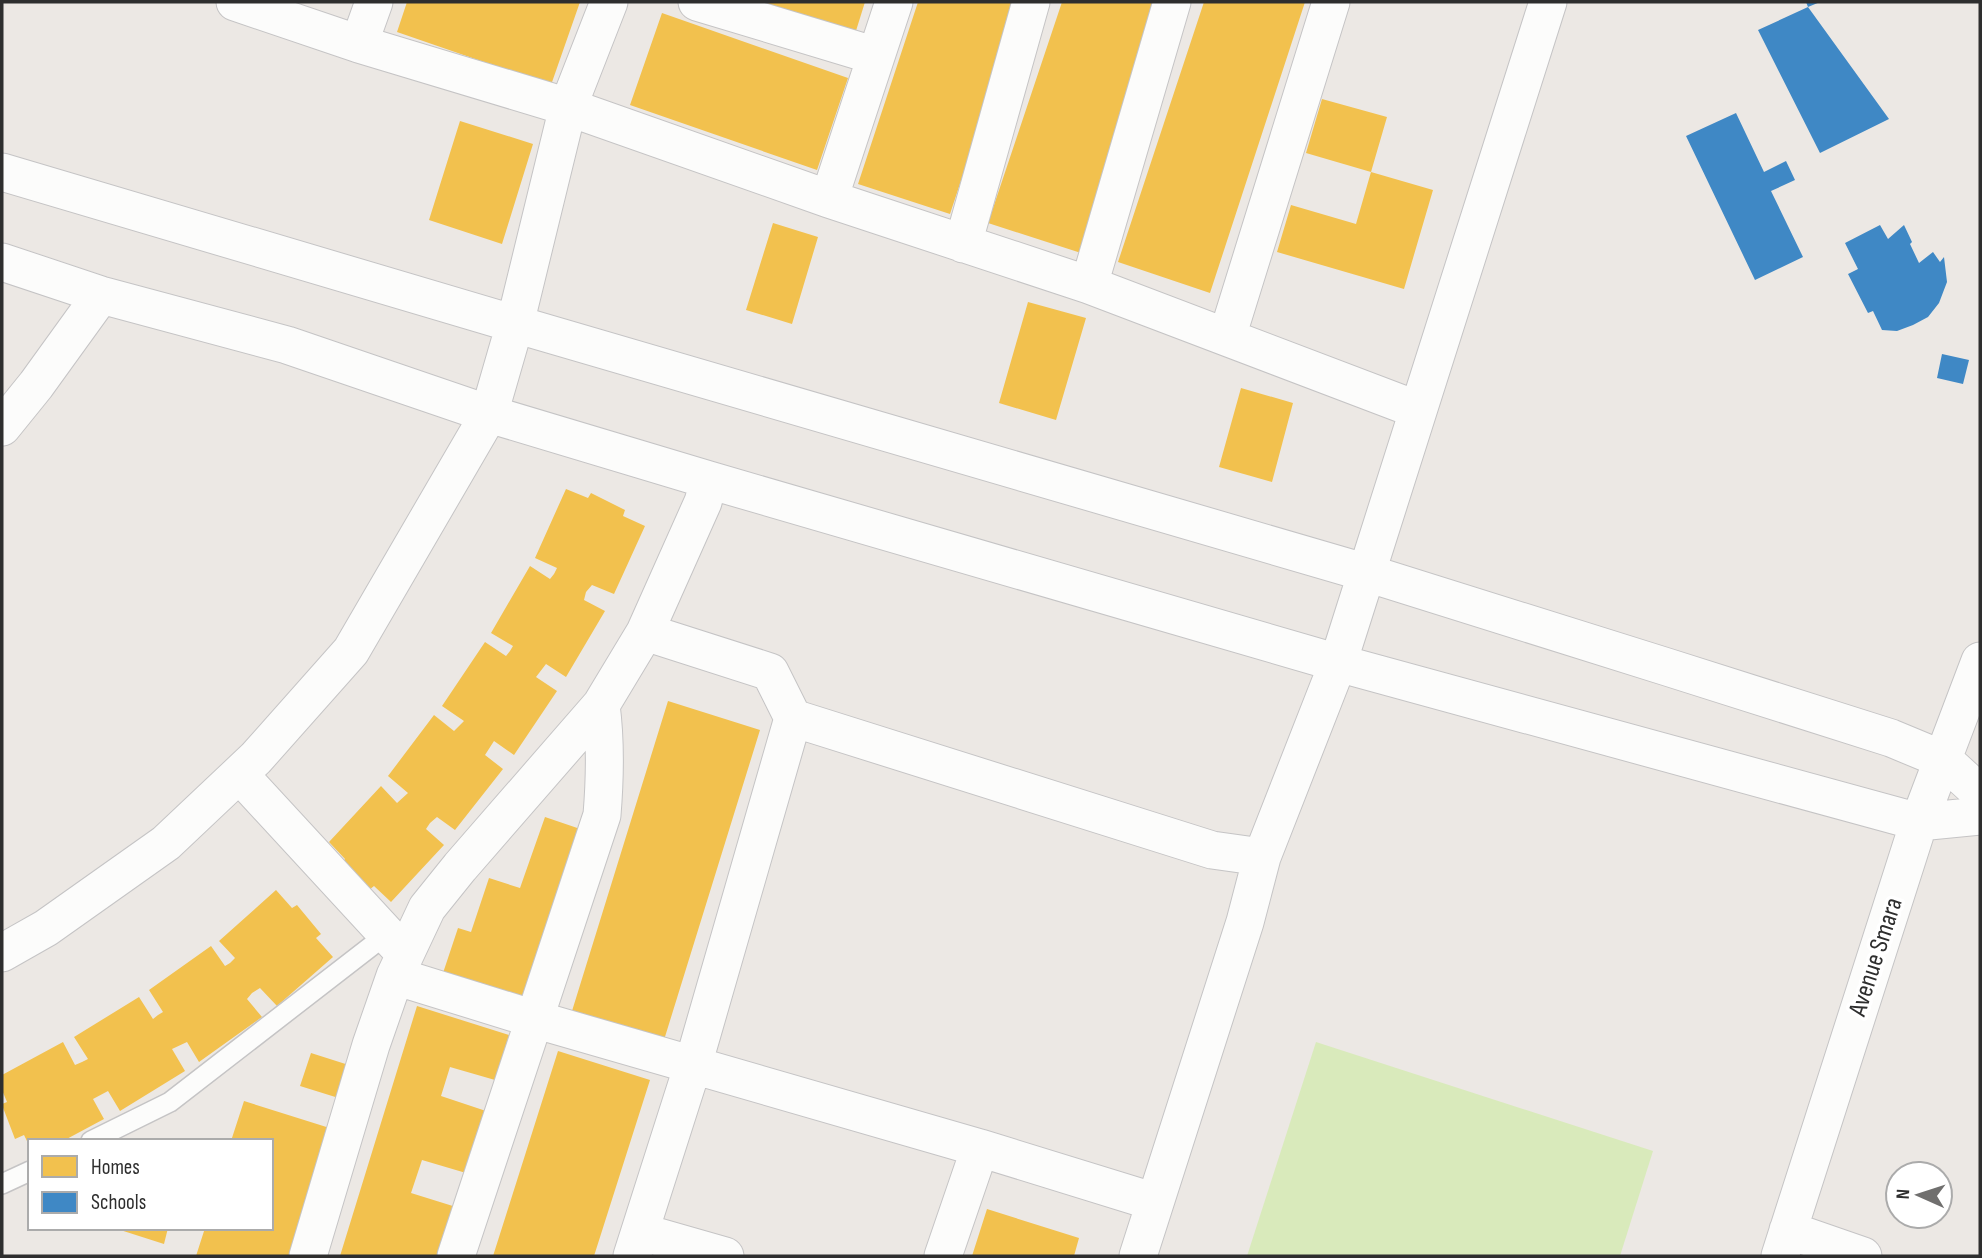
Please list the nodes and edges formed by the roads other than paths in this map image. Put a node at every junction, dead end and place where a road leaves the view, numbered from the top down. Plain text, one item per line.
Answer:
1 (236, 2) edge
2 (374, 2) edge
3 (609, 2) edge
4 (697, 2) edge
5 (894, 2) edge
6 (1031, 2) edge
7 (1172, 2) edge
8 (1331, 2) edge
9 (1544, 3) edge
10 (359, 44) junction
11 (876, 56) junction
12 (568, 107) junction
13 (2, 172) edge
14 (829, 200) junction
15 (963, 244) junction
16 (2, 262) edge
17 (1089, 285) junction
18 (100, 295) junction
19 (515, 324) junction
20 (1227, 337) junction
21 (1418, 410) junction
22 (489, 414) junction
23 (2, 427) edge
24 (709, 480) junction
25 (1367, 573) junction
26 (645, 632) junction
27 (1980, 661) edge
28 (1338, 663) junction
29 (601, 705) junction
30 (793, 718) junction
31 (1944, 760) junction
32 (239, 774) junction
33 (1980, 793) edge
34 (1980, 816) edge
35 (1919, 822) junction
36 (1262, 857) junction
37 (2, 953) edge
38 (396, 955) junction
39 (534, 1019) junction
40 (693, 1065) junction
41 (95, 1139) edge
42 (980, 1148) junction
43 (28, 1172) edge
44 (2, 1184) edge
45 (1155, 1202) junction
46 (1784, 1243) edge
47 (636, 1244) edge
48 (308, 1256) edge
49 (456, 1256) edge
50 (725, 1256) edge
51 (943, 1256) edge
52 (1138, 1256) edge
53 (1863, 1256) edge

1 - 10 street
2 - 10 street
3 - 12 street
4 - 11 street
5 - 11 street
6 - 15 street
7 - 17 street
8 - 20 street
9 - 21 street
10 - 12 street
11 - 14 street
12 - 14 street
12 - 19 street
13 - 19 street
14 - 15 street
15 - 17 street
16 - 18 street
17 - 20 street
18 - 22 street
18 - 23 street
19 - 22 street
19 - 25 street
20 - 21 street
21 - 25 street
22 - 24 street
22 - 32 street
24 - 26 street
24 - 28 street
25 - 28 street
25 - 31 street
26 - 29 street
26 - 30 street
27 - 31 street, Avenue Smara
28 - 35 street
28 - 36 street
29 - 38 street
29 - 39 street
30 - 36 street
30 - 40 street
31 - 33 street
31 - 35 street, Avenue Smara
32 - 37 street
32 - 38 street
34 - 35 street
35 - 46 street, Avenue Smara
36 - 45 street
38 - 39 street
38 - 41 lane
38 - 48 street
39 - 40 street
39 - 49 street
40 - 42 street
40 - 47 street
42 - 45 street
42 - 51 street
43 - 44 lane
45 - 52 street
46 - 53 street
47 - 50 street

